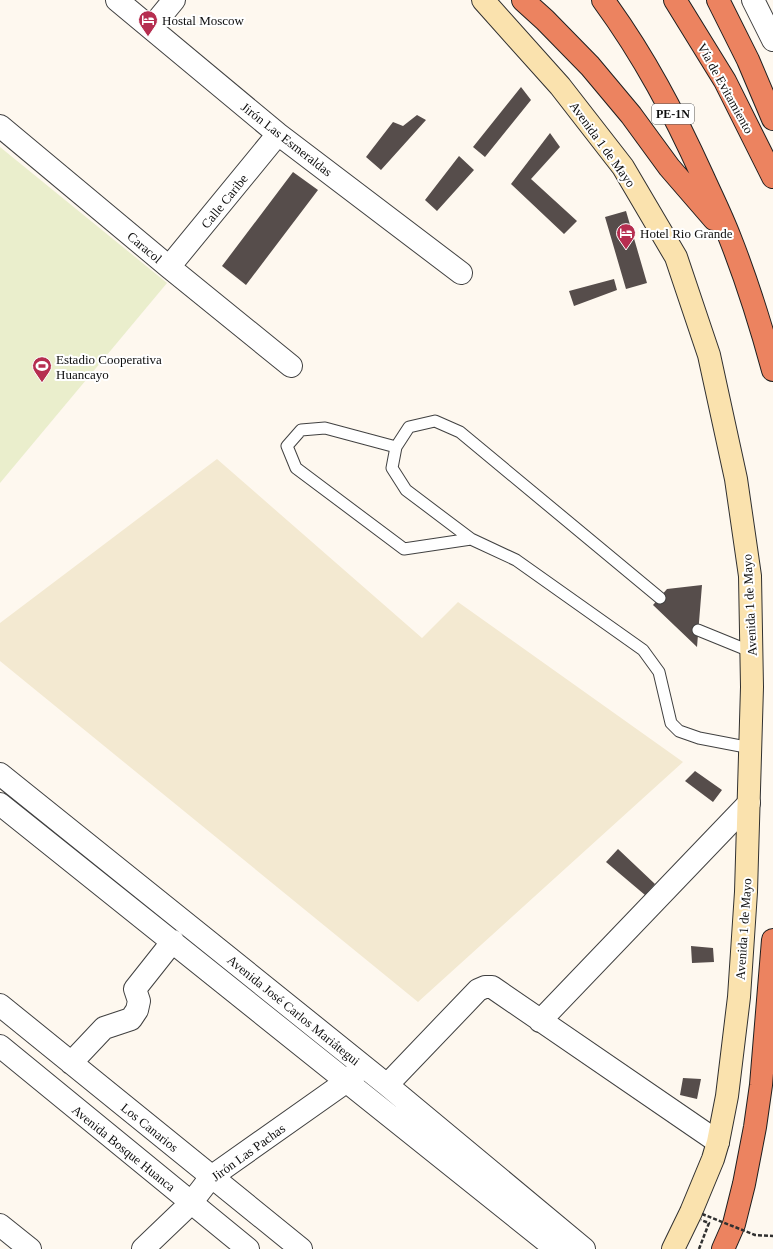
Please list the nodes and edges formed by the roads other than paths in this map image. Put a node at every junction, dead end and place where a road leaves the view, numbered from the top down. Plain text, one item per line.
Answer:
1 (117, 0) edge
2 (174, 0) edge
3 (483, 0) edge
4 (523, 0) edge
5 (603, 0) edge
6 (675, 0) edge
7 (718, 0) edge
8 (753, 0) edge
9 (151, 28) junction
10 (773, 40) edge
11 (773, 119) edge
12 (0, 126) edge
13 (278, 134) junction
14 (773, 177) edge
15 (730, 237) junction
16 (169, 267) junction
17 (461, 273) dead end
18 (291, 366) dead end
19 (773, 370) edge
20 (396, 447) junction
21 (471, 539) junction
22 (660, 598) dead end
23 (698, 630) dead end
24 (752, 652) junction
25 (751, 748) junction
26 (0, 774) edge
27 (750, 802) junction
28 (0, 804) edge
29 (773, 940) edge
30 (173, 941) junction
31 (0, 1005) edge
32 (540, 1021) junction
33 (42, 1039) junction
34 (0, 1046) edge
35 (21, 1063) junction
36 (71, 1063) junction
37 (363, 1066) junction
38 (347, 1081) junction
39 (387, 1085) junction
40 (718, 1142) junction
41 (211, 1177) junction
42 (191, 1203) junction
43 (0, 1225) edge
44 (30, 1249) edge
45 (143, 1249) edge
46 (248, 1249) edge
47 (301, 1249) edge
48 (556, 1249) edge
49 (584, 1249) edge
50 (673, 1249) edge
51 (722, 1249) edge

1 - 9 street, Jirón Las Esmeraldas
2 - 9 street
3 - 24 main road, Avenida 1 de Mayo
4 - 15 highway
5 - 15 highway, PE-1N
6 - 14 highway, Vía de Evitamiento
7 - 11 highway
8 - 10 street
9 - 13 street, Jirón Las Esmeraldas
12 - 16 street, Caracol
13 - 16 street, Calle Caribe
13 - 17 street, Jirón Las Esmeraldas
15 - 19 highway, PE-1N
16 - 18 street, Caracol
20 - 21 lane
20 - 21 lane
20 - 22 lane
21 - 25 lane
23 - 24 lane
24 - 25 main road, Avenida 1 de Mayo
25 - 27 main road, Avenida 1 de Mayo
26 - 37 street, Avenida José Carlos Mariátegui
27 - 32 street
27 - 40 main road, Avenida 1 de Mayo
28 - 30 street, Avenida José Carlos Mariátegui
29 - 51 highway
30 - 36 street
30 - 38 street, Avenida José Carlos Mariátegui
31 - 33 street, Los Canarios
32 - 39 street
32 - 40 street
33 - 35 street
33 - 36 street, Los Canarios
34 - 35 street, Avenida Bosque Huanca
35 - 42 street, Avenida Bosque Huanca
36 - 41 street, Los Canarios
37 - 38 street, Jirón Las Pachas
37 - 39 street, Avenida José Carlos Mariátegui
38 - 41 street, Jirón Las Pachas
38 - 48 street, Avenida José Carlos Mariátegui
39 - 49 street, Avenida José Carlos Mariátegui
40 - 50 main road, Avenida 1 de Mayo
41 - 42 street, Jirón Las Pachas
41 - 47 street, Los Canarios
42 - 45 street, Jirón Las Pachas
42 - 46 street, Avenida Bosque Huanca
43 - 44 street

